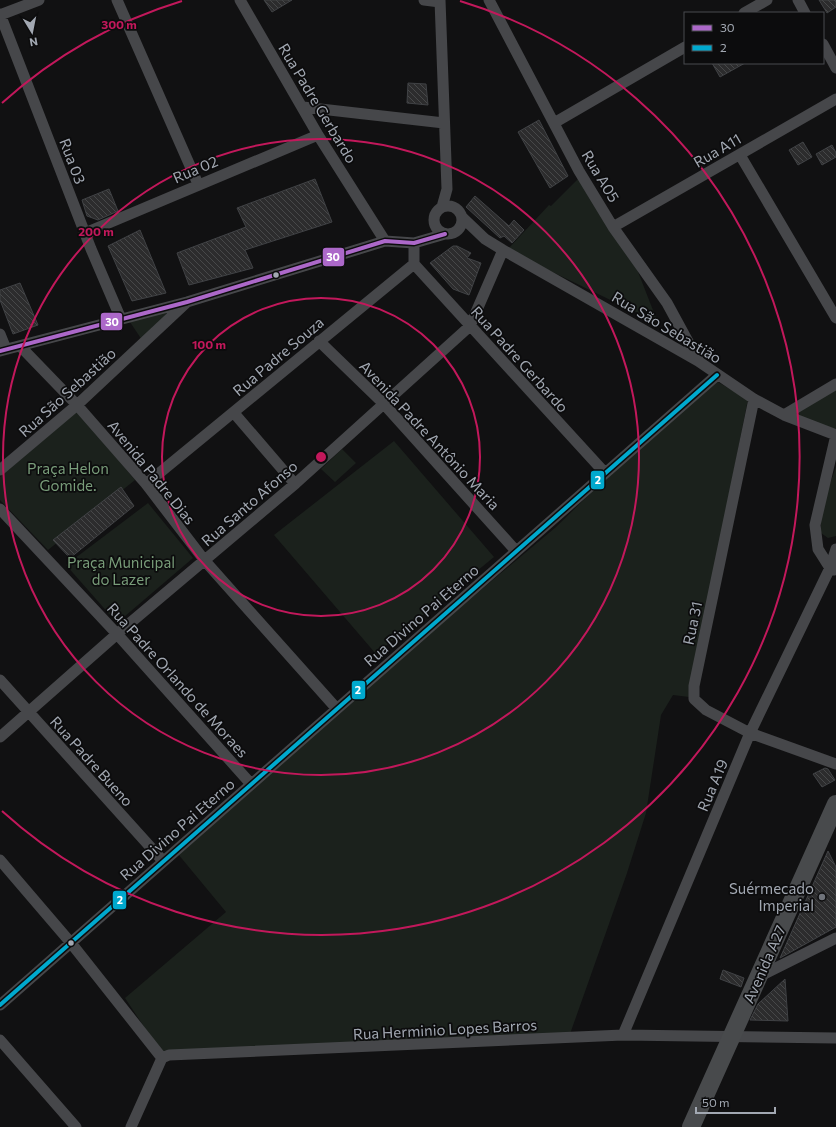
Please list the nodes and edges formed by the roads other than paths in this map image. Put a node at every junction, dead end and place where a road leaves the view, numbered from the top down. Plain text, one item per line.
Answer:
1 (39, 0) edge
2 (117, 0) edge
3 (240, 0) edge
4 (424, 0) edge
5 (489, 0) edge
6 (767, 0) edge
7 (798, 0) edge
8 (440, 1) edge
9 (746, 12) edge
10 (804, 12) edge
11 (0, 14) edge
12 (824, 46) edge
13 (684, 48) edge
14 (836, 68) edge
15 (836, 99) edge
16 (303, 107) junction
17 (444, 123) junction
18 (554, 123) junction
19 (318, 135) junction
20 (740, 155) junction
21 (198, 184) junction
22 (447, 189) junction
23 (454, 206) junction
24 (442, 207) junction
25 (462, 218) junction
26 (435, 225) junction
27 (613, 227) junction
28 (458, 230) junction
29 (85, 233) junction
30 (445, 234) junction
31 (485, 239) junction
32 (385, 241) junction
33 (414, 243) junction
34 (503, 250) junction
35 (414, 264) junction
36 (187, 302) junction
37 (836, 318) edge
38 (120, 319) junction
39 (470, 326) junction
40 (0, 334) edge
41 (319, 341) junction
42 (20, 346) junction
43 (3, 350) edge
44 (698, 361) junction
45 (717, 374) junction
46 (836, 384) edge
47 (754, 399) junction
48 (383, 403) junction
49 (76, 405) junction
50 (234, 412) junction
51 (784, 415) junction
52 (836, 435) edge
53 (0, 470) edge
54 (605, 474) junction
55 (146, 484) junction
56 (295, 484) junction
57 (0, 509) edge
58 (836, 550) edge
59 (516, 551) junction
60 (205, 561) junction
61 (833, 569) edge
62 (117, 634) junction
63 (0, 680) edge
64 (337, 709) junction
65 (28, 713) junction
66 (750, 733) junction
67 (0, 737) edge
68 (836, 764) edge
69 (251, 784) junction
70 (836, 805) edge
71 (0, 860) edge
72 (163, 861) junction
73 (836, 938) edge
74 (70, 943) junction
75 (758, 978) junction
76 (0, 1005) edge
77 (623, 1035) junction
78 (730, 1037) junction
79 (836, 1038) edge
80 (0, 1040) edge
81 (162, 1058) junction
82 (76, 1127) edge
83 (131, 1127) edge
84 (691, 1127) edge

1 - 11 street
2 - 21 street
3 - 16 street, Rua Padre Gerbardo
4 - 8 street
5 - 18 street, Rua A05
6 - 9 street
7 - 10 street
8 - 17 street
11 - 29 street, Rua 03
12 - 14 street
13 - 18 street
15 - 20 street, Rua A11
16 - 17 street
16 - 19 street, Rua Padre Gerbardo
17 - 22 street
18 - 27 street, Rua A05
19 - 21 street, Rua 02
19 - 32 street, Rua Padre Gerbardo
20 - 27 street, Rua A11
20 - 37 street
21 - 29 street, Rua 02
22 - 23 street
22 - 24 street
23 - 24 street
23 - 25 street
24 - 26 street
25 - 28 street
25 - 31 street, Rua São Sebastião
26 - 30 street
26 - 33 street
27 - 44 street, Rua A05
28 - 30 street
28 - 31 street, Rua São Sebastião
29 - 38 street, Rua 03
30 - 33 street
31 - 34 street, Rua São Sebastião
32 - 33 street
32 - 36 street
33 - 35 street
34 - 39 street, Rua Santo Afonso
34 - 44 street, Rua São Sebastião
35 - 39 street, Rua Padre Gerbardo
35 - 41 street, Rua Padre Souza
36 - 38 street
36 - 49 street, Rua São Sebastião
38 - 42 street
39 - 48 street, Rua Santo Afonso
39 - 54 street, Rua Padre Gerbardo
40 - 43 street
41 - 48 street, Avenida Padre Antônio Maria
41 - 50 street, Rua Padre Souza
42 - 43 street
42 - 49 street, Avenida Padre Dias
44 - 45 street, Rua São Sebastião
45 - 47 street, Rua São Sebastião
45 - 54 street, Rua Divino Pai Eterno
46 - 51 street
47 - 51 street, Rua São Sebastião
47 - 66 street, Rua 31
48 - 56 street, Rua Santo Afonso
48 - 59 street, Avenida Padre Antônio Maria
49 - 53 street, Rua São Sebastião
49 - 55 street, Avenida Padre Dias
50 - 55 street, Rua Padre Souza
50 - 56 street
51 - 52 street, Rua São Sebastião
52 - 61 street
54 - 59 street, Rua Divino Pai Eterno
55 - 60 street, Avenida Padre Dias
56 - 60 street, Rua Santo Afonso
57 - 62 street, Rua Padre Orlando de Moraes
58 - 61 street, Rua A19
59 - 64 street, Rua Divino Pai Eterno
60 - 62 street, Rua Santo Afonso
60 - 64 street, Avenida Padre Dias
61 - 66 street, Rua A19
62 - 65 street, Rua Santo Afonso
62 - 69 street, Rua Padre Orlando de Moraes
63 - 65 street, Rua Padre Bueno
64 - 69 street, Rua Divino Pai Eterno
65 - 67 street, Rua Santo Afonso
65 - 72 street, Rua Padre Bueno
66 - 68 street, Rua 31
66 - 77 street, Rua A19
69 - 72 street, Rua Divino Pai Eterno
70 - 75 main road, Avenida A27
71 - 74 street
72 - 74 street, Rua Divino Pai Eterno
73 - 75 street
74 - 76 street, Rua Divino Pai Eterno
74 - 81 street
75 - 78 main road, Avenida A27
77 - 78 street, Rua Herminio Lopes Barros
77 - 81 street, Rua Herminio Lopes Barros
78 - 79 street, Rua Herminio Lopes Barros
78 - 84 main road, Avenida A27
80 - 82 street
81 - 83 street

